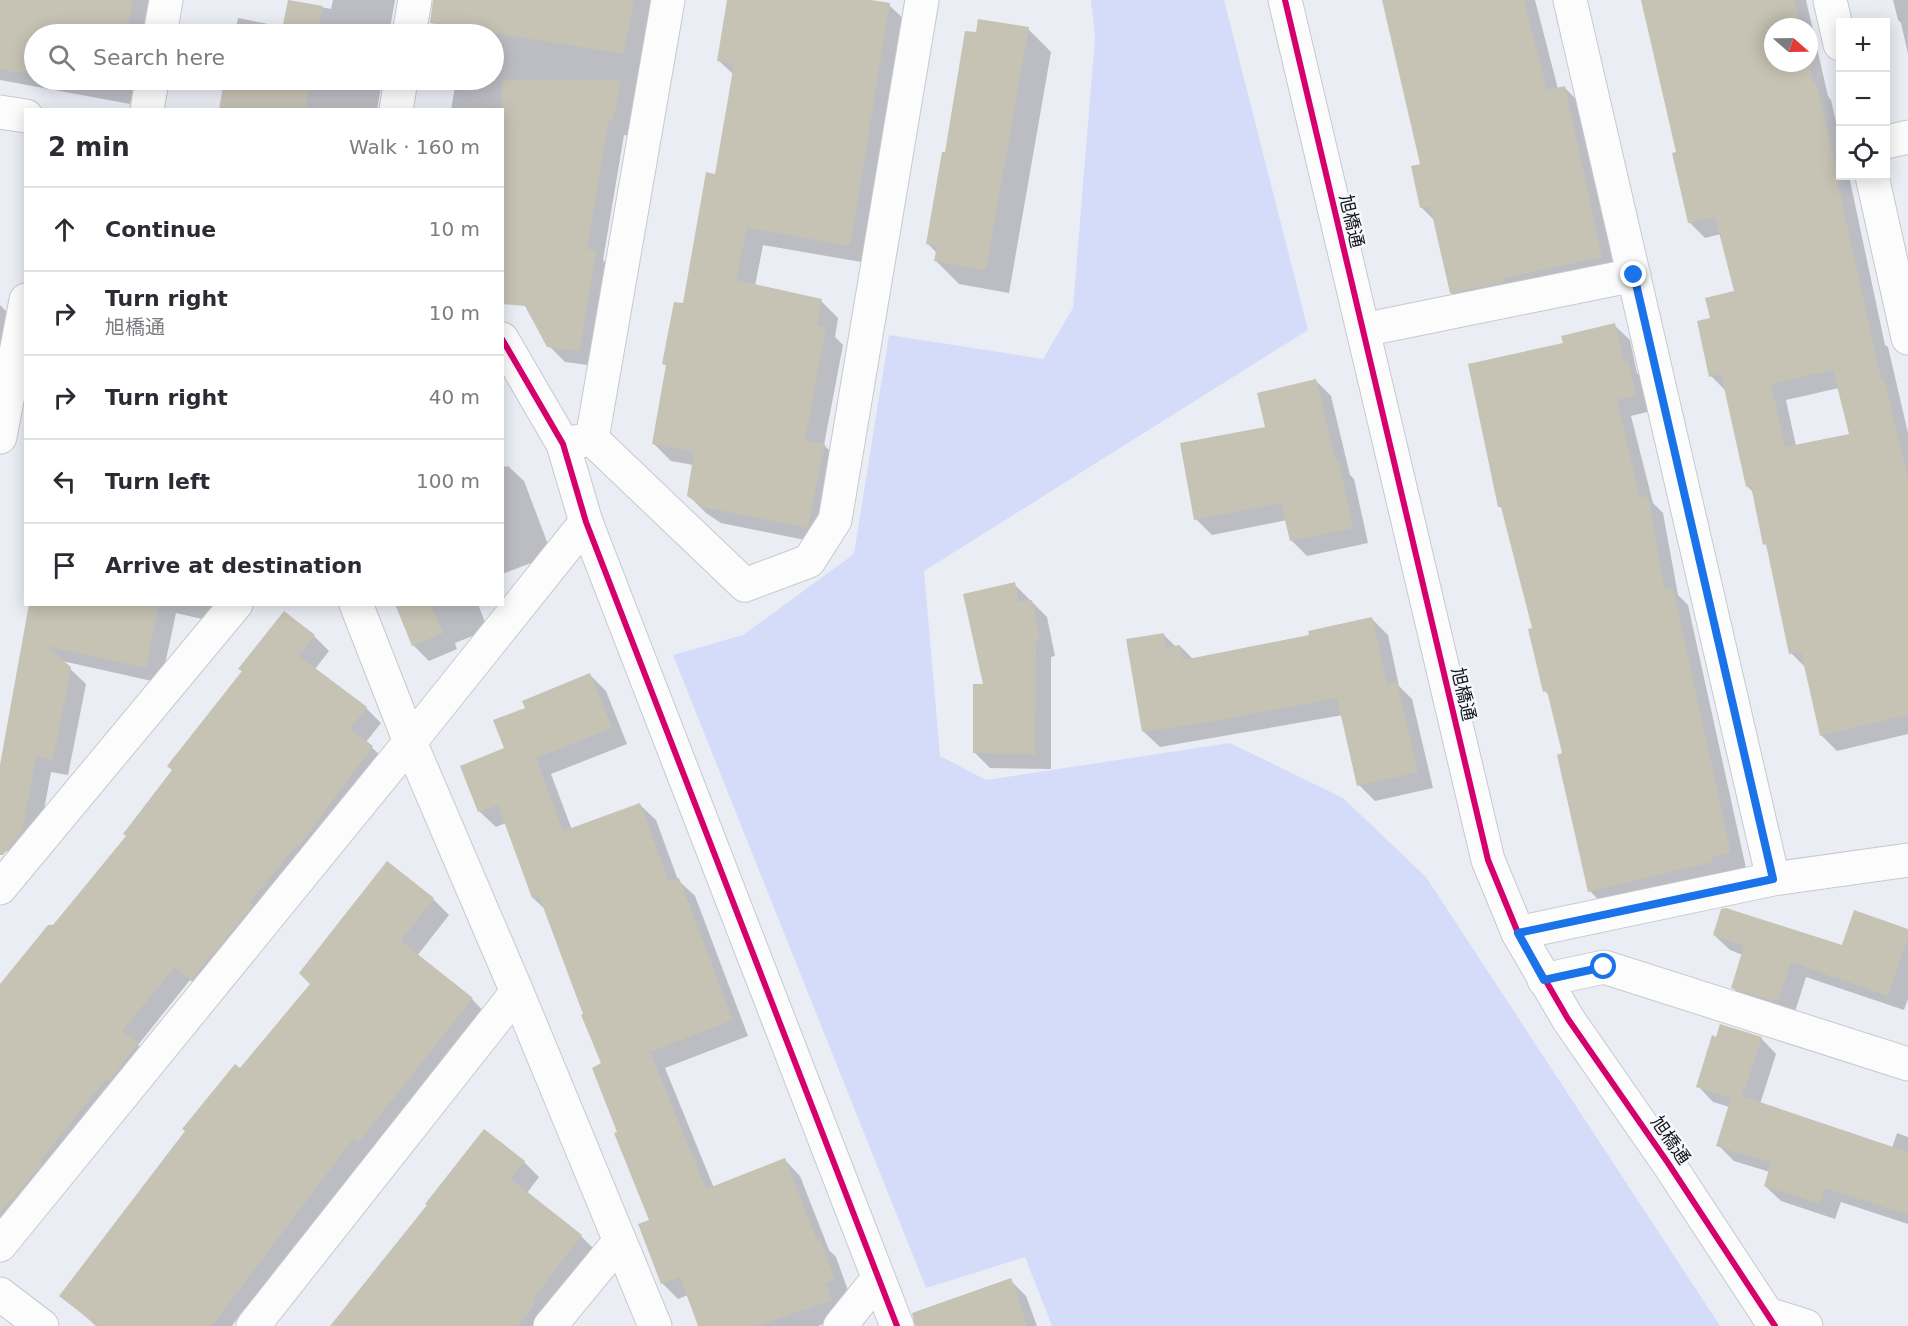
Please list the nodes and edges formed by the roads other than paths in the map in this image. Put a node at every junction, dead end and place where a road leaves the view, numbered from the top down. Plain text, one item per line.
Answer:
1 (166, 0) edge
2 (415, 0) edge
3 (668, 0) edge
4 (922, 0) edge
5 (1285, 0) edge
6 (1570, 0) edge
7 (1830, 0) edge
8 (162, 24) edge
9 (411, 24) edge
10 (1836, 26) edge
11 (150, 90) edge
12 (399, 90) edge
13 (147, 108) edge
14 (396, 108) edge
15 (0, 112) edge
16 (24, 116) edge
17 (1908, 137) edge
18 (1890, 141) edge
19 (1873, 180) edge
20 (1634, 275) junction
21 (24, 320) edge
22 (1363, 330) junction
23 (1908, 338) edge
24 (504, 342) edge
25 (21, 351) edge
26 (0, 437) edge
27 (578, 441) junction
28 (586, 522) junction
29 (234, 606) edge
30 (357, 606) edge
31 (410, 742) junction
32 (1908, 860) edge
33 (1773, 879) junction
34 (0, 888) edge
35 (1518, 933) junction
36 (1544, 980) junction
37 (517, 992) junction
38 (1908, 1064) edge
39 (620, 1242) junction
40 (0, 1245) edge
41 (877, 1280) junction
42 (0, 1294) edge
43 (1771, 1320) edge
44 (42, 1326) edge
45 (253, 1326) edge
46 (550, 1326) edge
47 (655, 1326) edge
48 (840, 1326) edge
49 (897, 1326) edge
50 (1806, 1326) edge

1 - 8 street
2 - 9 street
3 - 27 street
4 - 27 street
5 - 22 street, 旭橋通
6 - 20 street
7 - 10 street
11 - 13 street
12 - 14 street
15 - 16 street
17 - 18 street
19 - 23 street
20 - 22 street
20 - 33 street
21 - 25 street
22 - 35 street, 旭橋通
24 - 27 street
25 - 26 street
27 - 28 street
28 - 31 street
28 - 41 street
29 - 34 street
30 - 31 street
31 - 37 street
31 - 40 street
32 - 33 street
33 - 35 street
35 - 36 street, 旭橋通
36 - 38 street
36 - 43 street, 旭橋通
37 - 39 street
37 - 45 street
39 - 46 street
39 - 47 street
41 - 48 street
41 - 49 street
42 - 44 street
43 - 50 street

